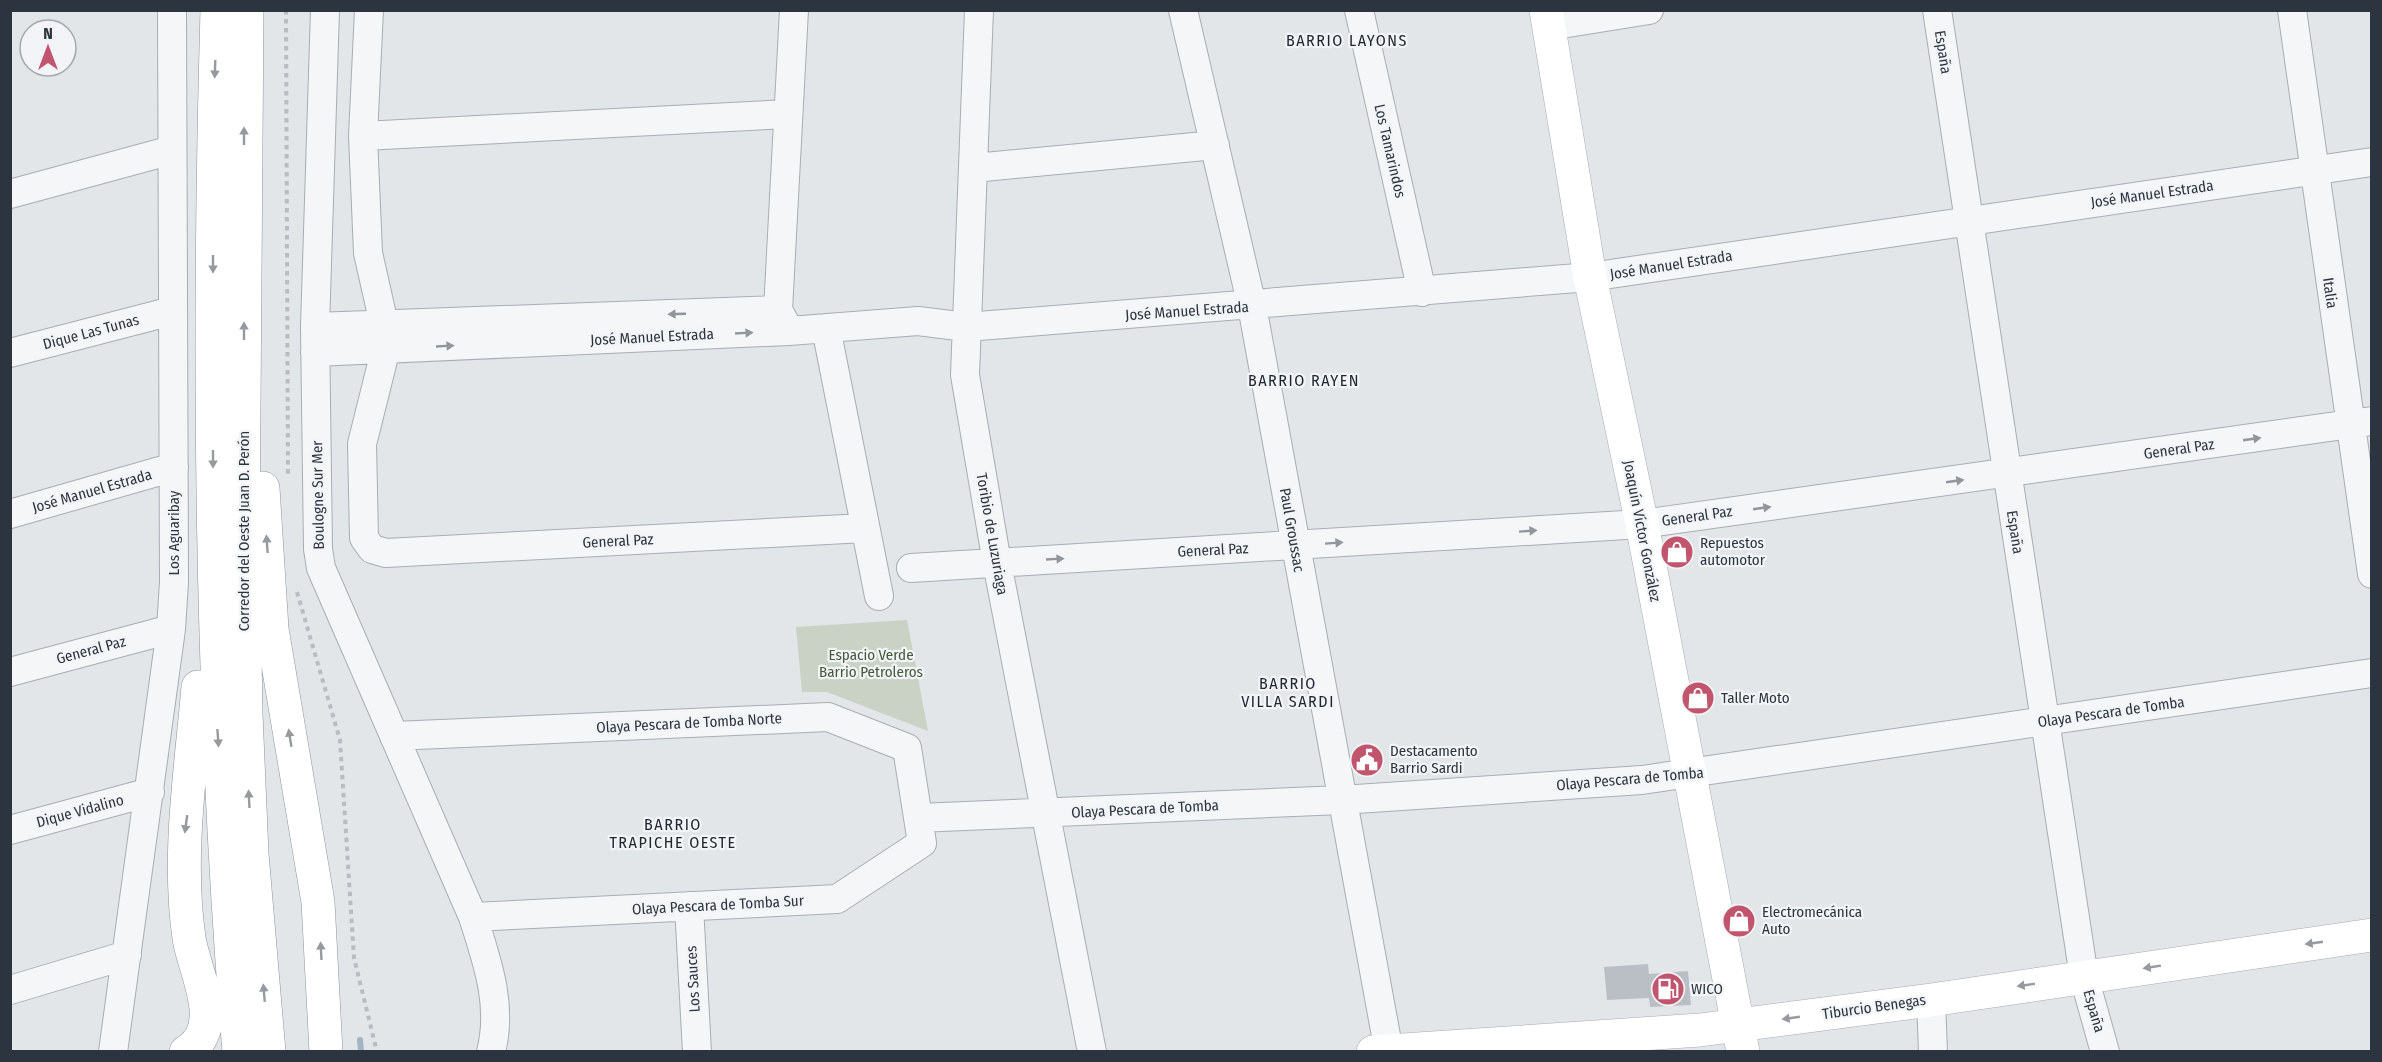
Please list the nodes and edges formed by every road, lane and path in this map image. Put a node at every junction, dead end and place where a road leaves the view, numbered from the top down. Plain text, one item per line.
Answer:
1 (172, 10) edge
2 (217, 10) edge
3 (247, 10) edge
4 (325, 10) edge
5 (369, 10) edge
6 (794, 10) edge
7 (980, 10) edge
8 (1183, 10) edge
9 (1359, 10) edge
10 (1649, 10) edge
11 (1937, 10) edge
12 (2292, 10) edge
13 (1547, 18) edge
14 (788, 114) junction
15 (363, 136) junction
16 (1215, 145) junction
17 (172, 150) junction
18 (2372, 162) edge
19 (974, 168) junction
20 (2313, 171) junction
21 (10, 194) edge
22 (1968, 220) junction
23 (1590, 277) junction
24 (1422, 292) junction
25 (1252, 306) junction
26 (172, 311) junction
27 (783, 320) junction
28 (966, 327) junction
29 (826, 328) junction
30 (385, 336) junction
31 (315, 340) junction
32 (10, 353) edge
33 (243, 368) junction
34 (2360, 423) edge
35 (174, 467) junction
36 (2006, 474) junction
37 (10, 514) edge
38 (213, 514) junction
39 (1642, 524) junction
40 (865, 528) junction
41 (1295, 546) junction
42 (997, 562) junction
43 (910, 567) dead end
44 (2372, 574) edge
45 (879, 596) dead end
46 (171, 628) junction
47 (10, 672) edge
48 (2372, 673) edge
49 (2044, 722) junction
50 (394, 736) junction
51 (1688, 776) junction
52 (150, 792) junction
53 (1341, 800) junction
54 (1044, 814) junction
55 (918, 818) junction
56 (10, 830) edge
57 (689, 906) junction
58 (473, 917) junction
59 (2372, 935) edge
60 (127, 955) junction
61 (2084, 977) junction
62 (10, 990) edge
63 (1931, 999) junction
64 (1740, 1038) edge
65 (1384, 1051) edge
66 (113, 1052) edge
67 (186, 1052) edge
68 (239, 1052) edge
69 (269, 1052) edge
70 (326, 1052) edge
71 (491, 1052) edge
72 (697, 1052) edge
73 (1092, 1052) edge
74 (1933, 1052) edge
75 (2105, 1052) edge

1 - 17 street, Los Aguaribay
2 -> 38 main road, Corredor del Oeste Juan D. Perón
33 -> 3 main road, Corredor del Oeste Juan D. Perón
4 - 31 street, Boulogne Sur Mer
5 - 15 street
6 - 14 street
7 - 19 street, Toribio de Luzuriaga
8 - 16 street, Paul Groussac
9 - 24 street, Los Tamarindos
10 - 13 street
11 - 22 street, España
12 - 20 street, Italia
13 - 23 main road, Joaquín Víctor González
14 - 15 street
14 - 27 street
15 - 30 street
16 - 19 street
16 - 25 street, Paul Groussac
17 - 21 street
17 - 26 street, Los Aguaribay
18 - 20 street, José Manuel Estrada
19 - 28 street, Toribio de Luzuriaga
20 - 22 street, José Manuel Estrada
20 - 34 street, Italia
22 - 23 street, José Manuel Estrada
22 - 36 street, España
23 - 24 street, José Manuel Estrada
23 - 39 main road, Joaquín Víctor González
24 - 25 street, José Manuel Estrada
25 - 28 street, José Manuel Estrada
25 - 41 street, Paul Groussac
26 - 32 street, Dique Las Tunas
26 - 35 street, Los Aguaribay
27 - 29 street, José Manuel Estrada
27 - 30 street, José Manuel Estrada
28 - 29 street, José Manuel Estrada
28 - 42 street, Toribio de Luzuriaga
29 - 40 street
30 - 31 street, José Manuel Estrada
30 - 40 street, General Paz
31 - 50 street, Boulogne Sur Mer
69 -> 33 main road, Corredor del Oeste Juan D. Perón
70 -> 33 main road
36 -> 34 street, General Paz
34 - 44 street, Italia
35 - 37 street, José Manuel Estrada
35 - 46 street, Los Aguaribay
39 -> 36 street, General Paz
36 - 49 street, España
38 -> 67 main road
38 -> 68 main road, Corredor del Oeste Juan D. Perón
41 -> 39 street, General Paz
39 - 51 main road, Joaquín Víctor González
40 - 45 street
42 -> 41 street, General Paz
41 - 53 street, Paul Groussac
42 - 43 street, General Paz
42 - 54 street, Toribio de Luzuriaga
46 - 47 street, General Paz
46 - 52 street, Los Aguaribay
48 - 49 street, Olaya Pescara de Tomba
49 - 51 street, Olaya Pescara de Tomba
49 - 61 street, España
50 - 55 street, Olaya Pescara de Tomba Norte
50 - 58 street, Boulogne Sur Mer
51 - 53 street, Olaya Pescara de Tomba
51 - 64 main road, Joaquín Víctor González
52 - 56 street, Dique Vidalino
52 - 60 street, Los Aguaribay
53 - 54 street, Olaya Pescara de Tomba
53 - 65 street, Paul Groussac
54 - 55 street, Olaya Pescara de Tomba
54 - 73 street, Toribio de Luzuriaga
55 - 57 street, Olaya Pescara de Tomba Sur
57 - 58 street, Olaya Pescara de Tomba Sur
57 - 72 street, Los Sauces
58 - 71 street, Boulogne Sur Mer
59 -> 61 main road, Tiburcio Benegas
60 - 62 street
60 - 66 street, Los Aguaribay
61 -> 63 main road, Tiburcio Benegas
61 - 75 street, España
63 -> 64 main road, Tiburcio Benegas
63 - 74 street
64 - 65 main road, Tiburcio Benegas

